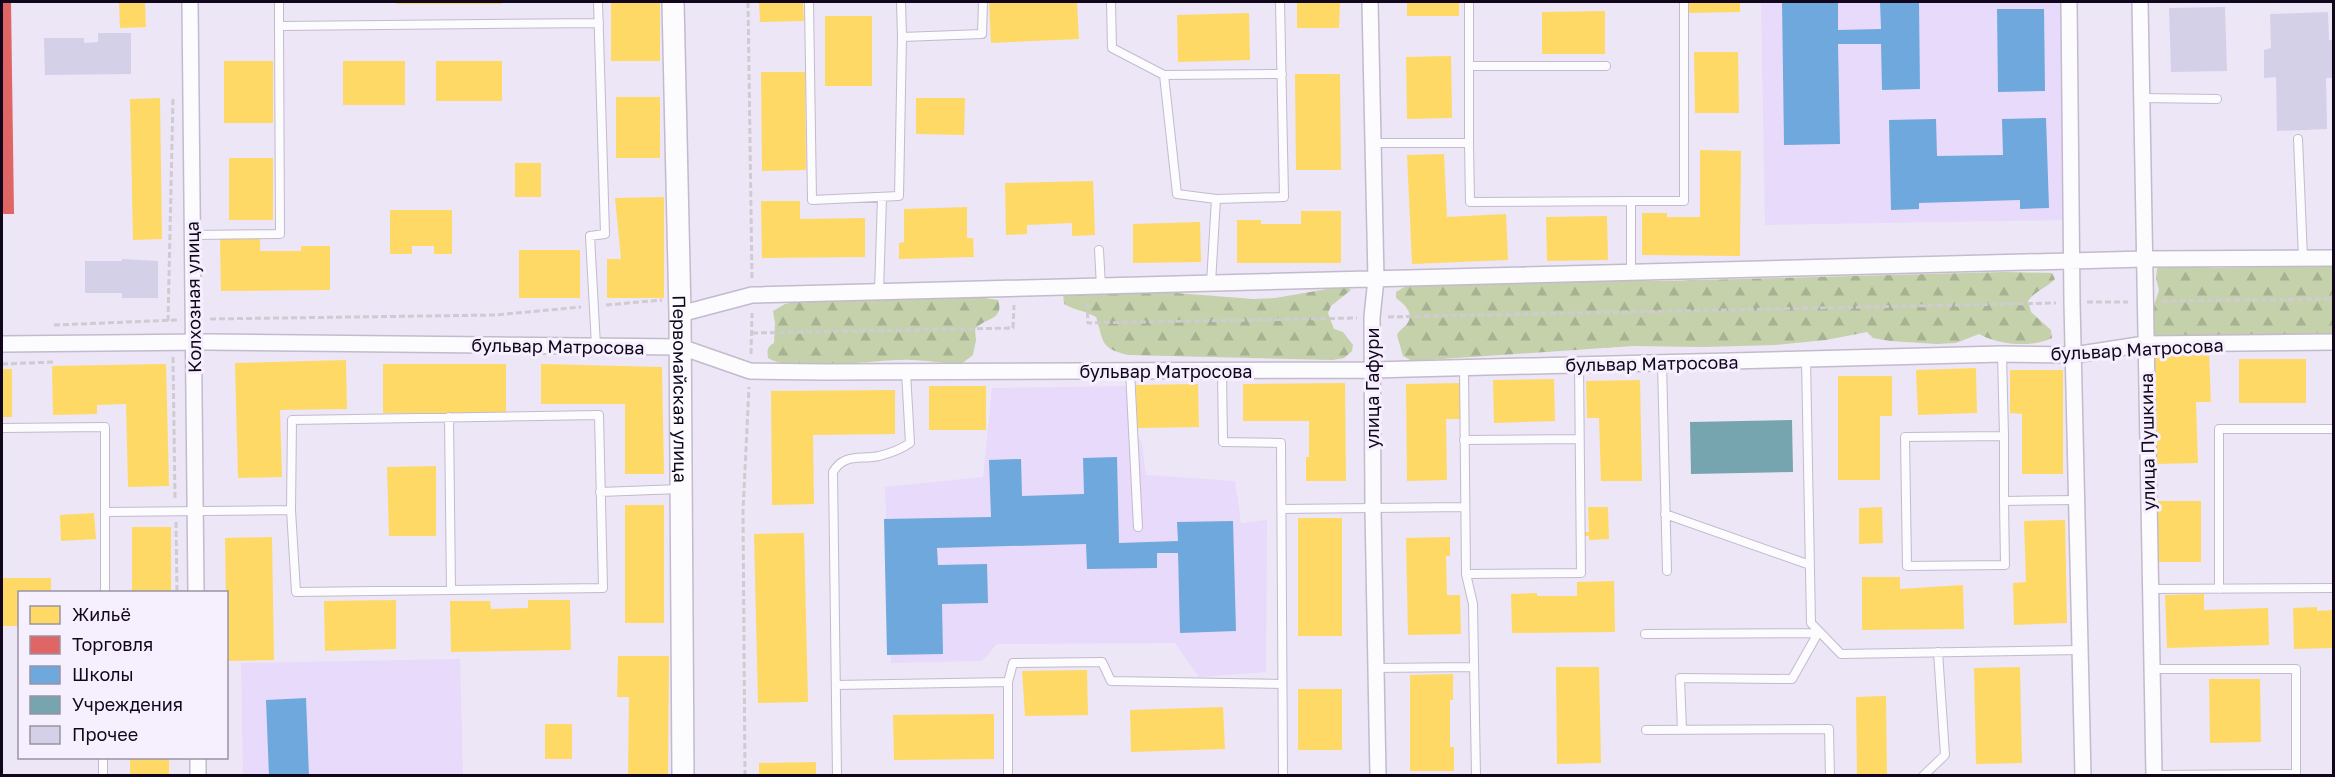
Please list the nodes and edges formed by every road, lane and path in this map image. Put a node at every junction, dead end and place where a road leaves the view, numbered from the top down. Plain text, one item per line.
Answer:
1 (190, 2) edge
2 (279, 2) edge
3 (598, 2) edge
4 (673, 2) edge
5 (809, 2) edge
6 (901, 2) edge
7 (983, 2) edge
8 (1111, 2) edge
9 (1280, 2) edge
10 (1370, 2) edge
11 (1469, 2) edge
12 (1683, 2) edge
13 (2069, 2) edge
14 (2140, 2) edge
15 (598, 23) junction
16 (279, 26) junction
17 (902, 37) junction
18 (1469, 66) junction
19 (1606, 66) dead end
20 (1282, 74) junction
21 (1164, 75) junction
22 (173, 93) dead end
23 (2142, 98) junction
24 (2217, 99) dead end
25 (2298, 139) dead end
26 (1373, 143) junction
27 (1469, 143) junction
28 (882, 197) junction
29 (1216, 199) junction
30 (1631, 201) junction
31 (191, 235) junction
32 (1099, 250) dead end
33 (2303, 258) junction
34 (2334, 258) edge
35 (2145, 259) junction
36 (2072, 261) junction
37 (1631, 272) junction
38 (1376, 279) junction
39 (1211, 283) junction
40 (1101, 286) junction
41 (879, 292) junction
42 (2334, 299) edge
43 (2144, 301) junction
44 (1077, 303) dead end
45 (2072, 303) junction
46 (1023, 304) dead end
47 (594, 306) junction
48 (676, 307) junction
49 (1372, 317) junction
50 (192, 319) junction
51 (168, 321) junction
52 (49, 325) dead end
53 (752, 333) dead end
54 (192, 342) junction
55 (2334, 342) edge
56 (2, 344) edge
57 (2145, 344) junction
58 (596, 346) junction
59 (681, 347) junction
60 (172, 350) junction
61 (2002, 354) junction
62 (2074, 355) junction
63 (1806, 359) junction
64 (1662, 363) junction
65 (1579, 365) junction
66 (1464, 368) junction
67 (1372, 370) junction
68 (1130, 371) junction
69 (1222, 371) junction
70 (906, 372) junction
71 (449, 417) junction
72 (2, 428) edge
73 (2334, 429) edge
74 (2004, 436) junction
75 (1579, 439) junction
76 (1464, 440) junction
77 (681, 489) junction
78 (600, 492) junction
79 (2077, 500) junction
80 (2004, 501) junction
81 (1465, 507) junction
82 (1282, 509) junction
83 (1373, 509) junction
84 (291, 510) junction
85 (196, 511) junction
86 (105, 512) junction
87 (1665, 514) junction
88 (1138, 527) dead end
89 (1810, 565) junction
90 (1667, 571) dead end
91 (1466, 574) junction
92 (2334, 588) edge
93 (2150, 589) junction
94 (2219, 589) junction
95 (451, 590) junction
96 (105, 591) edge
97 (196, 591) edge
98 (1818, 633) junction
99 (1645, 634) dead end
100 (2080, 650) junction
101 (1938, 652) junction
102 (1474, 667) junction
103 (1376, 668) junction
104 (2152, 669) junction
105 (1008, 682) junction
106 (1282, 684) junction
107 (836, 685) junction
108 (1646, 730) dead end
109 (1682, 730) junction
110 (103, 759) edge
111 (198, 759) edge
112 (2154, 775) edge
113 (2297, 775) edge
114 (103, 776) edge
115 (198, 776) edge
116 (683, 776) edge
117 (837, 776) edge
118 (1008, 776) edge
119 (1283, 776) edge
120 (1378, 776) edge
121 (1476, 776) edge
122 (1830, 776) edge
123 (1923, 776) edge
124 (2083, 776) edge

1 - 31 street, Колхозная улица
2 - 16 lane
3 - 15 lane
4 - 48 street, Первомайская улица
5 - 28 lane
6 - 17 lane
7 - 17 lane
8 - 21 lane
9 - 20 lane
10 - 26 street, улица Гафури
11 - 18 lane
12 - 30 lane
13 - 36 street
14 - 23 street, улица Пушкина
15 - 16 lane
15 - 47 lane
16 - 31 lane
17 - 28 lane
18 - 19 lane
18 - 27 lane
20 - 21 lane
20 - 29 lane
21 - 29 lane
22 - 51 path
23 - 24 lane
23 - 35 street, улица Пушкина
25 - 33 lane
26 - 27 lane
26 - 38 street, улица Гафури
27 - 30 lane
28 - 41 lane
29 - 39 lane
30 - 37 lane
31 - 50 street, Колхозная улица
32 - 40 lane
33 - 34 street
33 - 35 street
35 - 36 street
35 - 43 street, улица Пушкина
36 - 37 street
36 - 45 street
37 - 38 street
38 - 39 street
38 - 49 street, улица Гафури
39 - 40 street
40 - 41 street
41 - 48 street
42 - 43 path
43 - 45 path
43 - 57 street, улица Пушкина
44 - 49 path
45 - 49 path
45 - 62 street
46 - 53 path
47 - 48 path
47 - 50 path
47 - 58 lane
48 - 59 street, Первомайская улица
49 - 67 street, улица Гафури
50 - 51 path
50 - 54 street, Колхозная улица
51 - 52 path
51 - 60 path
54 - 58 street, бульвар Матросова
54 - 60 street, бульвар Матросова
54 - 85 street, Колхозная улица
55 - 57 street, бульвар Матросова
56 - 60 street, бульвар Матросова
57 - 62 street, бульвар Матросова
57 - 93 street, улица Пушкина
58 - 59 street, бульвар Матросова
59 - 70 street, бульвар Матросова
59 - 77 street, Первомайская улица
61 - 62 street, бульвар Матросова
61 - 63 street, бульвар Матросова
61 - 74 lane
62 - 79 street
63 - 64 street, бульвар Матросова
63 - 89 lane
64 - 65 street, бульвар Матросова
64 - 87 lane
65 - 66 street, бульвар Матросова
65 - 75 lane
66 - 67 street, бульвар Матросова
66 - 76 lane
67 - 69 street, бульвар Матросова
67 - 83 street, улица Гафури
68 - 69 street, бульвар Матросова
68 - 70 street, бульвар Матросова
68 - 88 lane
69 - 82 lane
70 - 107 lane
71 - 78 lane
71 - 84 lane
71 - 95 lane
72 - 86 lane
73 - 94 lane
74 - 80 lane
74 - 80 lane
75 - 76 lane
75 - 91 lane
76 - 81 lane
77 - 78 lane
77 - 116 street, Первомайская улица
78 - 95 lane
79 - 80 lane
79 - 100 street
81 - 83 lane
81 - 91 lane
82 - 83 lane
82 - 106 lane
83 - 103 street, улица Гафури
84 - 85 lane
84 - 95 lane
85 - 86 lane
85 - 97 street, Колхозная улица
86 - 96 lane
87 - 89 lane
87 - 90 lane
89 - 98 lane
91 - 102 lane
92 - 94 lane
93 - 94 lane
93 - 104 street, улица Пушкина
98 - 99 lane
98 - 101 lane
98 - 109 lane
100 - 101 lane
100 - 124 street
101 - 123 lane
102 - 103 lane
102 - 121 lane
103 - 120 street, улица Гафури
104 - 112 street, улица Пушкина
104 - 113 lane
105 - 106 lane
105 - 107 lane
105 - 118 lane
106 - 119 lane
107 - 117 lane
108 - 109 lane
109 - 122 lane
110 - 114 lane
111 - 115 street
112 - 113 lane

